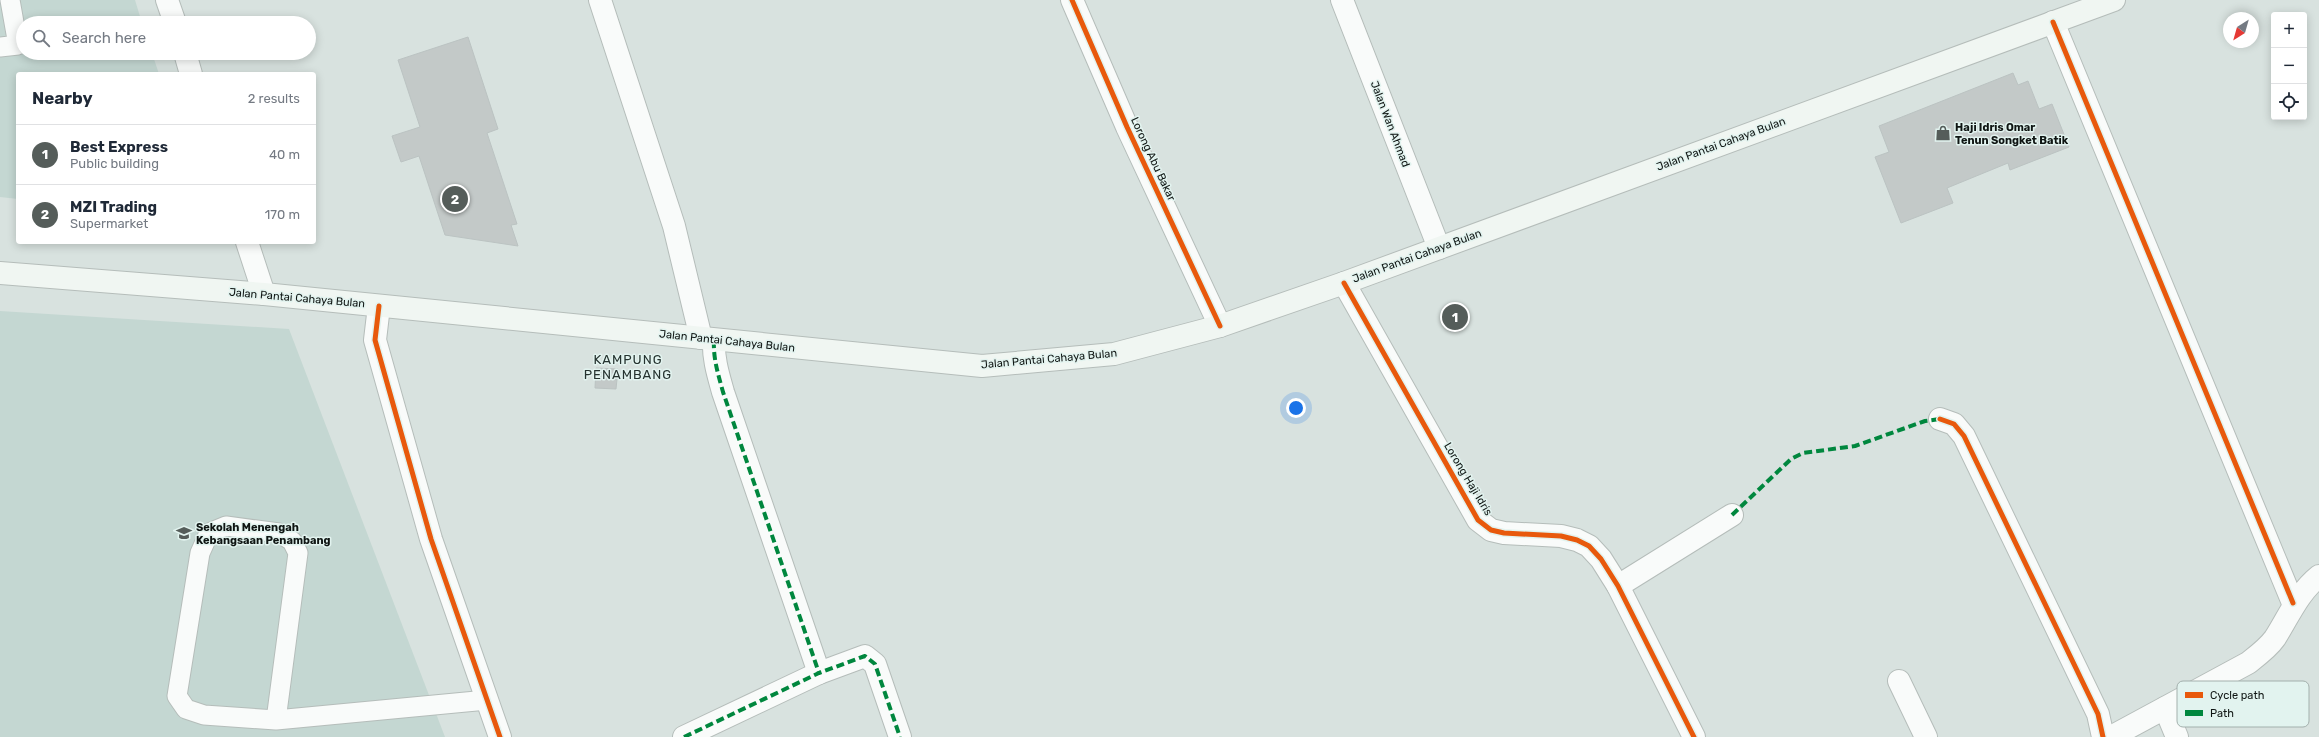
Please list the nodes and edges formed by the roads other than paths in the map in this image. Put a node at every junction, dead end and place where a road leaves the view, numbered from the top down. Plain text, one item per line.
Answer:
1 (10, 0) edge
2 (167, 0) edge
3 (600, 0) edge
4 (1072, 0) edge
5 (1342, 0) edge
6 (2114, 0) edge
7 (173, 16) edge
8 (2053, 22) junction
9 (16, 34) edge
10 (16, 45) edge
11 (0, 47) edge
12 (187, 60) edge
13 (191, 72) edge
14 (248, 244) edge
15 (1439, 248) junction
16 (0, 273) edge
17 (1344, 283) junction
18 (264, 294) junction
19 (378, 306) junction
20 (1220, 326) junction
21 (708, 339) junction
22 (1940, 419) dead end
23 (1732, 515) dead end
24 (2319, 576) edge
25 (1618, 586) junction
26 (2293, 603) junction
27 (819, 673) junction
28 (1899, 681) dead end
29 (2215, 681) edge
30 (488, 700) junction
31 (2177, 701) edge
32 (2165, 708) junction
33 (276, 720) junction
34 (500, 737) edge
35 (684, 737) edge
36 (900, 737) edge
37 (1694, 737) edge
38 (1926, 737) edge
39 (2103, 737) edge
40 (2111, 737) edge
41 (2177, 737) edge

1 - 9 lane
2 - 7 street
3 - 21 street
4 - 20 street, Lorong Abu Bakar
5 - 15 street, Jalan Wan Ahmad
6 - 8 main road, Jalan Pantai Cahaya Bulan
8 - 15 main road, Jalan Pantai Cahaya Bulan
8 - 26 street
10 - 11 lane
12 - 13 street
14 - 18 street
15 - 17 main road, Jalan Pantai Cahaya Bulan
16 - 18 main road, Jalan Pantai Cahaya Bulan
17 - 20 main road, Jalan Pantai Cahaya Bulan
17 - 25 street, Lorong Haji Idris
18 - 19 main road, Jalan Pantai Cahaya Bulan
19 - 21 main road, Jalan Pantai Cahaya Bulan
19 - 30 street
20 - 21 main road, Jalan Pantai Cahaya Bulan
21 - 27 street
22 - 39 street
23 - 25 street
24 - 26 street
25 - 37 street, Lorong Haji Idris
26 - 29 street
27 - 35 street
27 - 36 street
28 - 38 street
30 - 33 lane
30 - 34 street
31 - 32 street
32 - 40 street
32 - 41 street
33 - 33 lane

